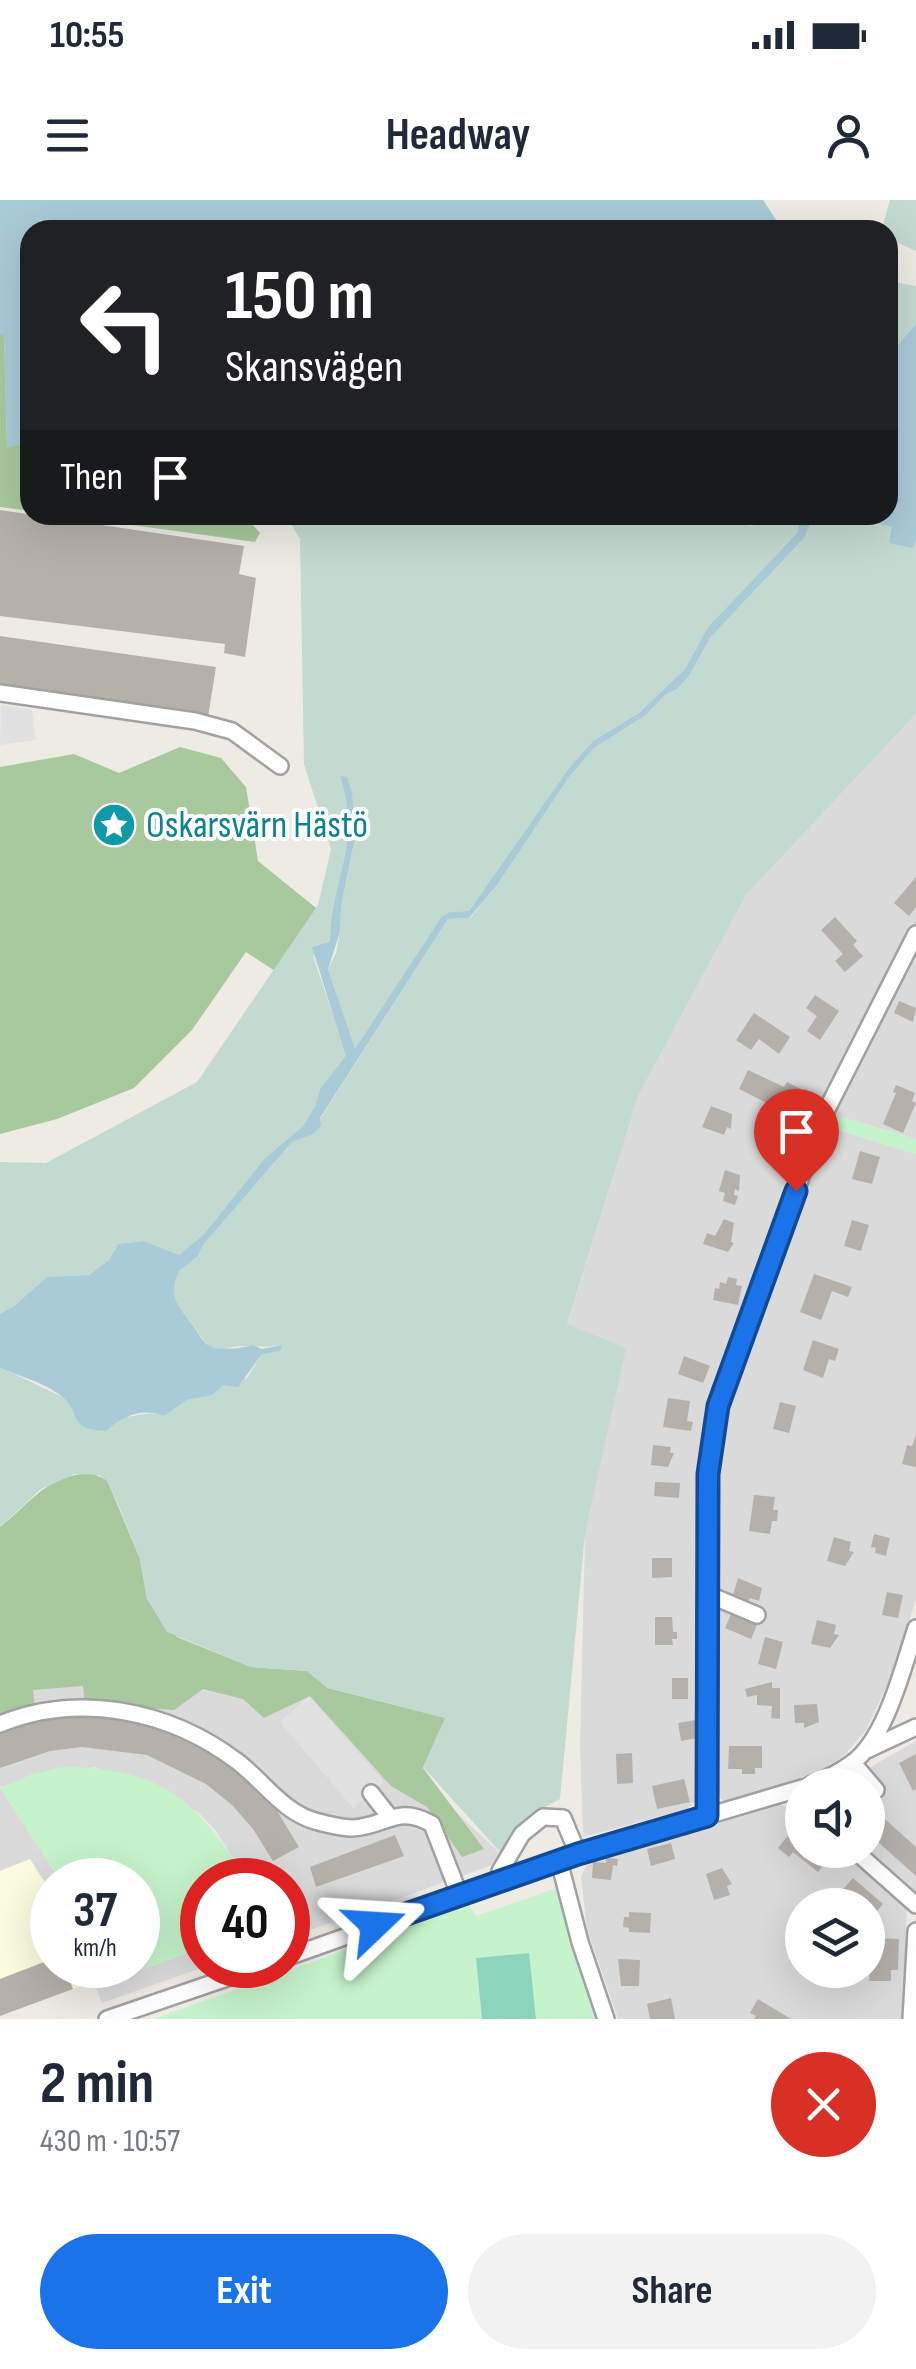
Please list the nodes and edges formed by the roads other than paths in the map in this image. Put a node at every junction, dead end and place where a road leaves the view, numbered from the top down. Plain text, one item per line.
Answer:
1 (0, 693) edge
2 (280, 766) dead end
3 (916, 934) edge
4 (707, 1594) junction
5 (757, 1616) dead end
6 (916, 1628) edge
7 (0, 1724) edge
8 (916, 1727) edge
9 (867, 1750) junction
10 (853, 1763) junction
11 (844, 1768) edge
12 (857, 1768) edge
13 (372, 1793) dead end
14 (785, 1795) edge
15 (390, 1816) junction
16 (707, 1816) junction
17 (578, 1854) junction
18 (559, 1860) junction
19 (874, 1868) edge
20 (503, 1880) junction
21 (459, 1894) junction
22 (916, 1905) edge
23 (916, 1931) edge
24 (310, 1949) edge
25 (198, 1988) edge
26 (914, 1999) edge
27 (111, 2018) edge
28 (606, 2019) edge
29 (911, 2019) edge

1 - 2 street
3 - 4 street
4 - 5 street
4 - 16 street
6 - 9 street
7 - 15 street
8 - 9 street
9 - 10 street
10 - 11 street
10 - 12 street
13 - 15 street
14 - 16 street
15 - 21 street
16 - 17 street
17 - 18 street
17 - 20 street
18 - 20 street
18 - 28 street
19 - 22 street
20 - 21 street
21 - 24 street
23 - 26 street
25 - 27 street
26 - 29 street

